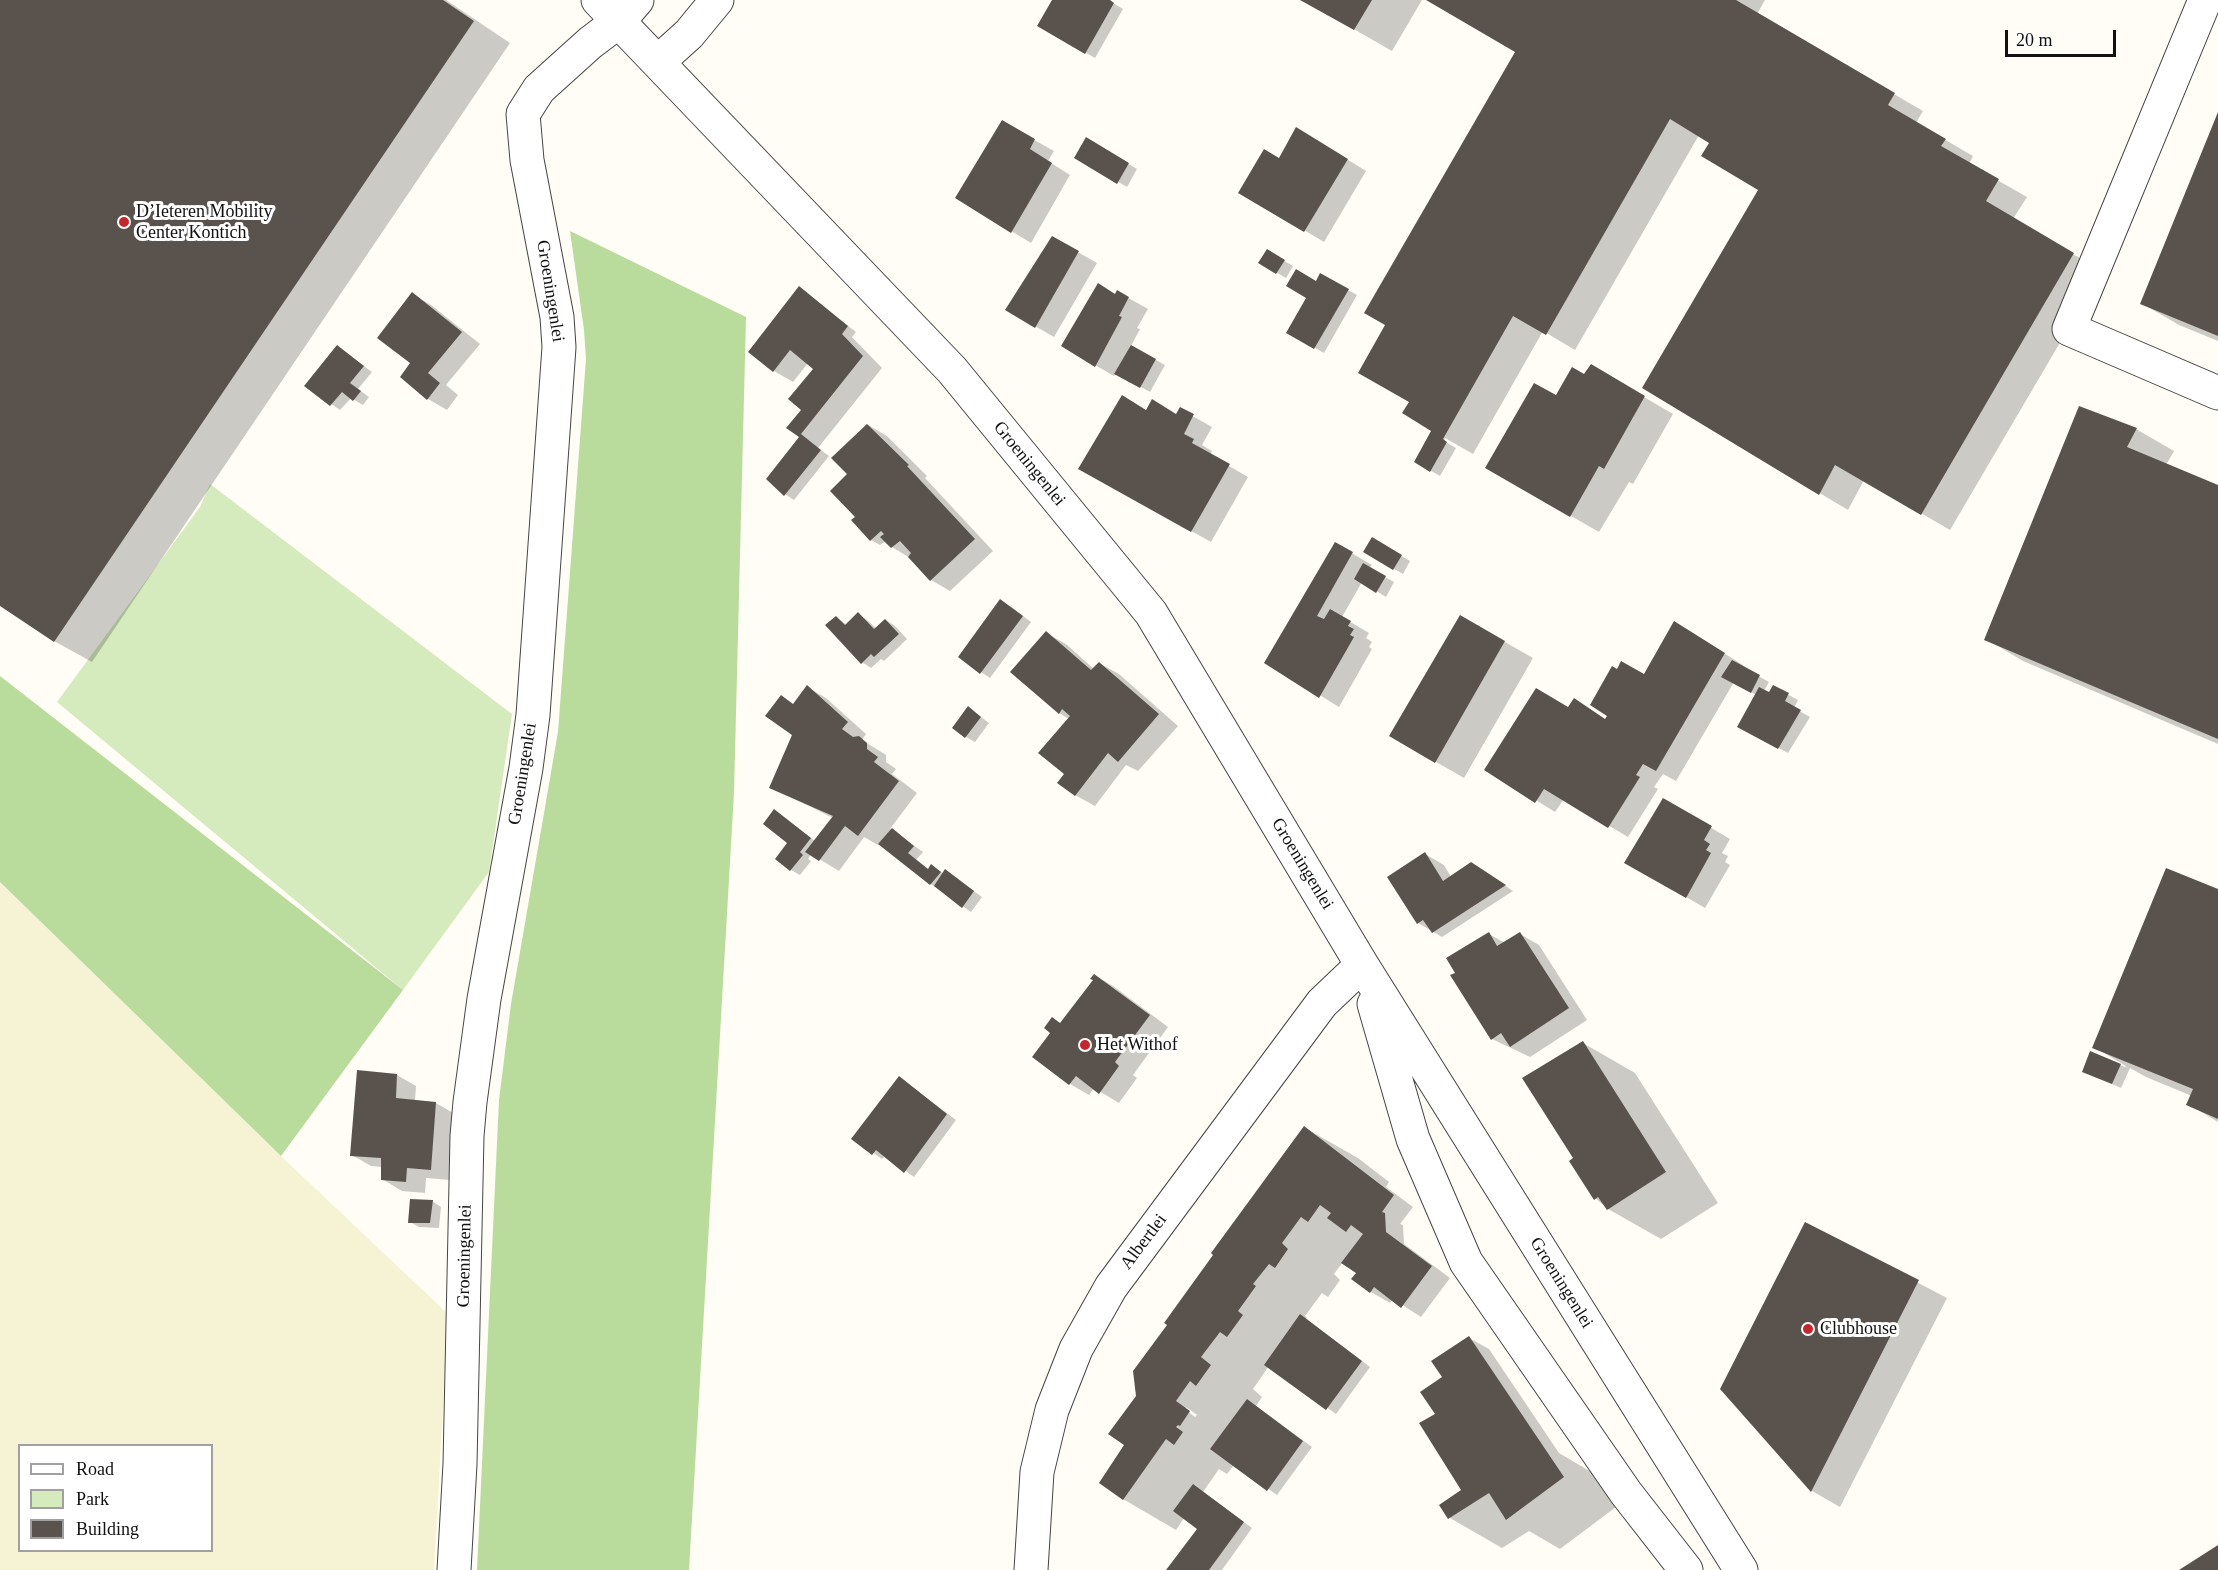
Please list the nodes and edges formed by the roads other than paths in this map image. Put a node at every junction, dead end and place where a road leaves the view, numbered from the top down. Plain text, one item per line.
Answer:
1 (717, 0) edge
2 (618, 7) edge
3 (2208, 9) edge
4 (658, 62) junction
5 (2218, 393) edge
6 (1362, 965) junction
7 (454, 1570) edge
8 (1031, 1570) edge
9 (1686, 1570) edge
10 (1741, 1570) edge

1 - 4 street
2 - 4 street, Groeningenlei
2 - 7 street, Groeningenlei
3 - 5 street
4 - 6 street, Groeningenlei
6 - 8 street, Albertlei
6 - 9 street, Groeningenlei
6 - 10 street, Groeningenlei

